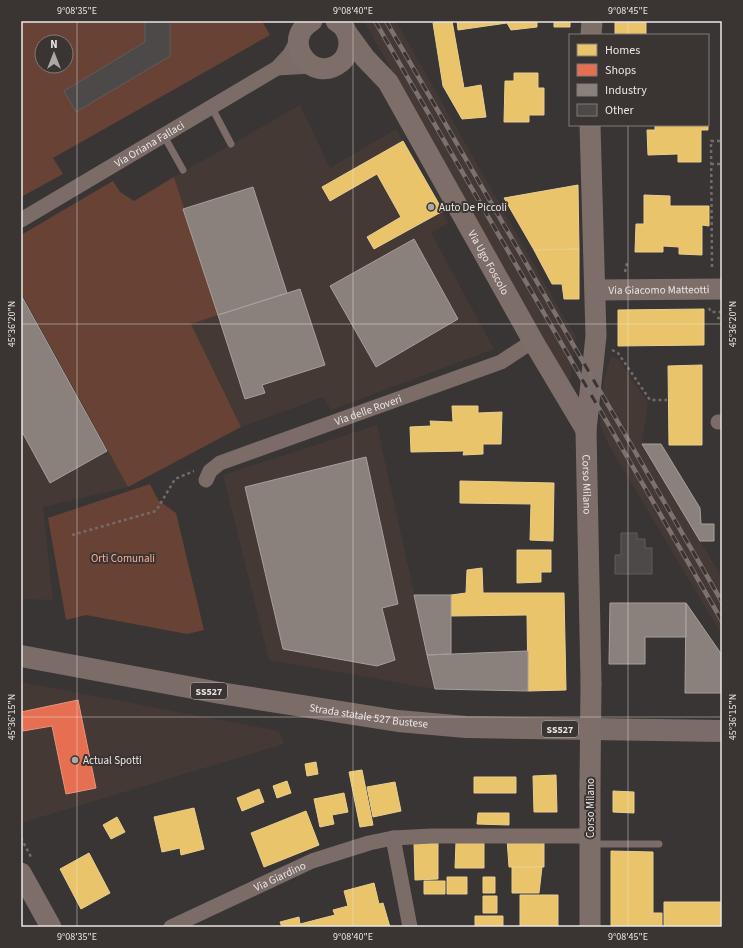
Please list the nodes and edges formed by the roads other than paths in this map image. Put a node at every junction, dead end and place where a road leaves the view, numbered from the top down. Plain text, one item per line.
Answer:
1 (312, 21) edge
2 (592, 21) edge
3 (340, 25) edge
4 (591, 34) edge
5 (299, 38) junction
6 (312, 66) junction
7 (337, 66) junction
8 (278, 68) junction
9 (380, 74) junction
10 (212, 108) junction
11 (590, 126) edge
12 (164, 136) junction
13 (231, 144) dead end
14 (183, 170) dead end
15 (21, 220) edge
16 (722, 289) edge
17 (596, 290) junction
18 (533, 341) junction
19 (586, 430) junction
20 (208, 476) road end
21 (21, 656) edge
22 (722, 731) edge
23 (393, 838) junction
24 (590, 840) junction
25 (659, 844) dead end
26 (21, 873) edge
27 (48, 923) edge
28 (171, 927) edge
29 (410, 927) edge
30 (590, 927) edge

1 - 5 street
2 - 4 street
3 - 7 street, Via Ugo Foscolo
3 - 9 street, Via Ugo Foscolo
5 - 6 street
5 - 8 street, Via Oriana Fallaci
6 - 7 street
6 - 8 street, Via Oriana Fallaci
7 - 9 street
8 - 10 street, Via Oriana Fallaci
9 - 18 street, Via Ugo Foscolo
10 - 12 street, Via Oriana Fallaci
10 - 13 lane
11 - 17 street, Corso Milano
12 - 14 lane
12 - 15 street, Via Oriana Fallaci
16 - 17 street, Via Giacomo Matteotti
17 - 19 street, Corso Milano
18 - 19 street, Via Ugo Foscolo
18 - 20 street, Via delle Roveri
19 - 24 street, Corso Milano, bridge
21 - 22 main road, Strada statale 527 Bustese / SS527
23 - 24 street, Via Giardino
23 - 28 street, Via Giardino
23 - 29 street
24 - 25 lane, Corso Milano
24 - 30 street, Corso Milano
26 - 27 street

